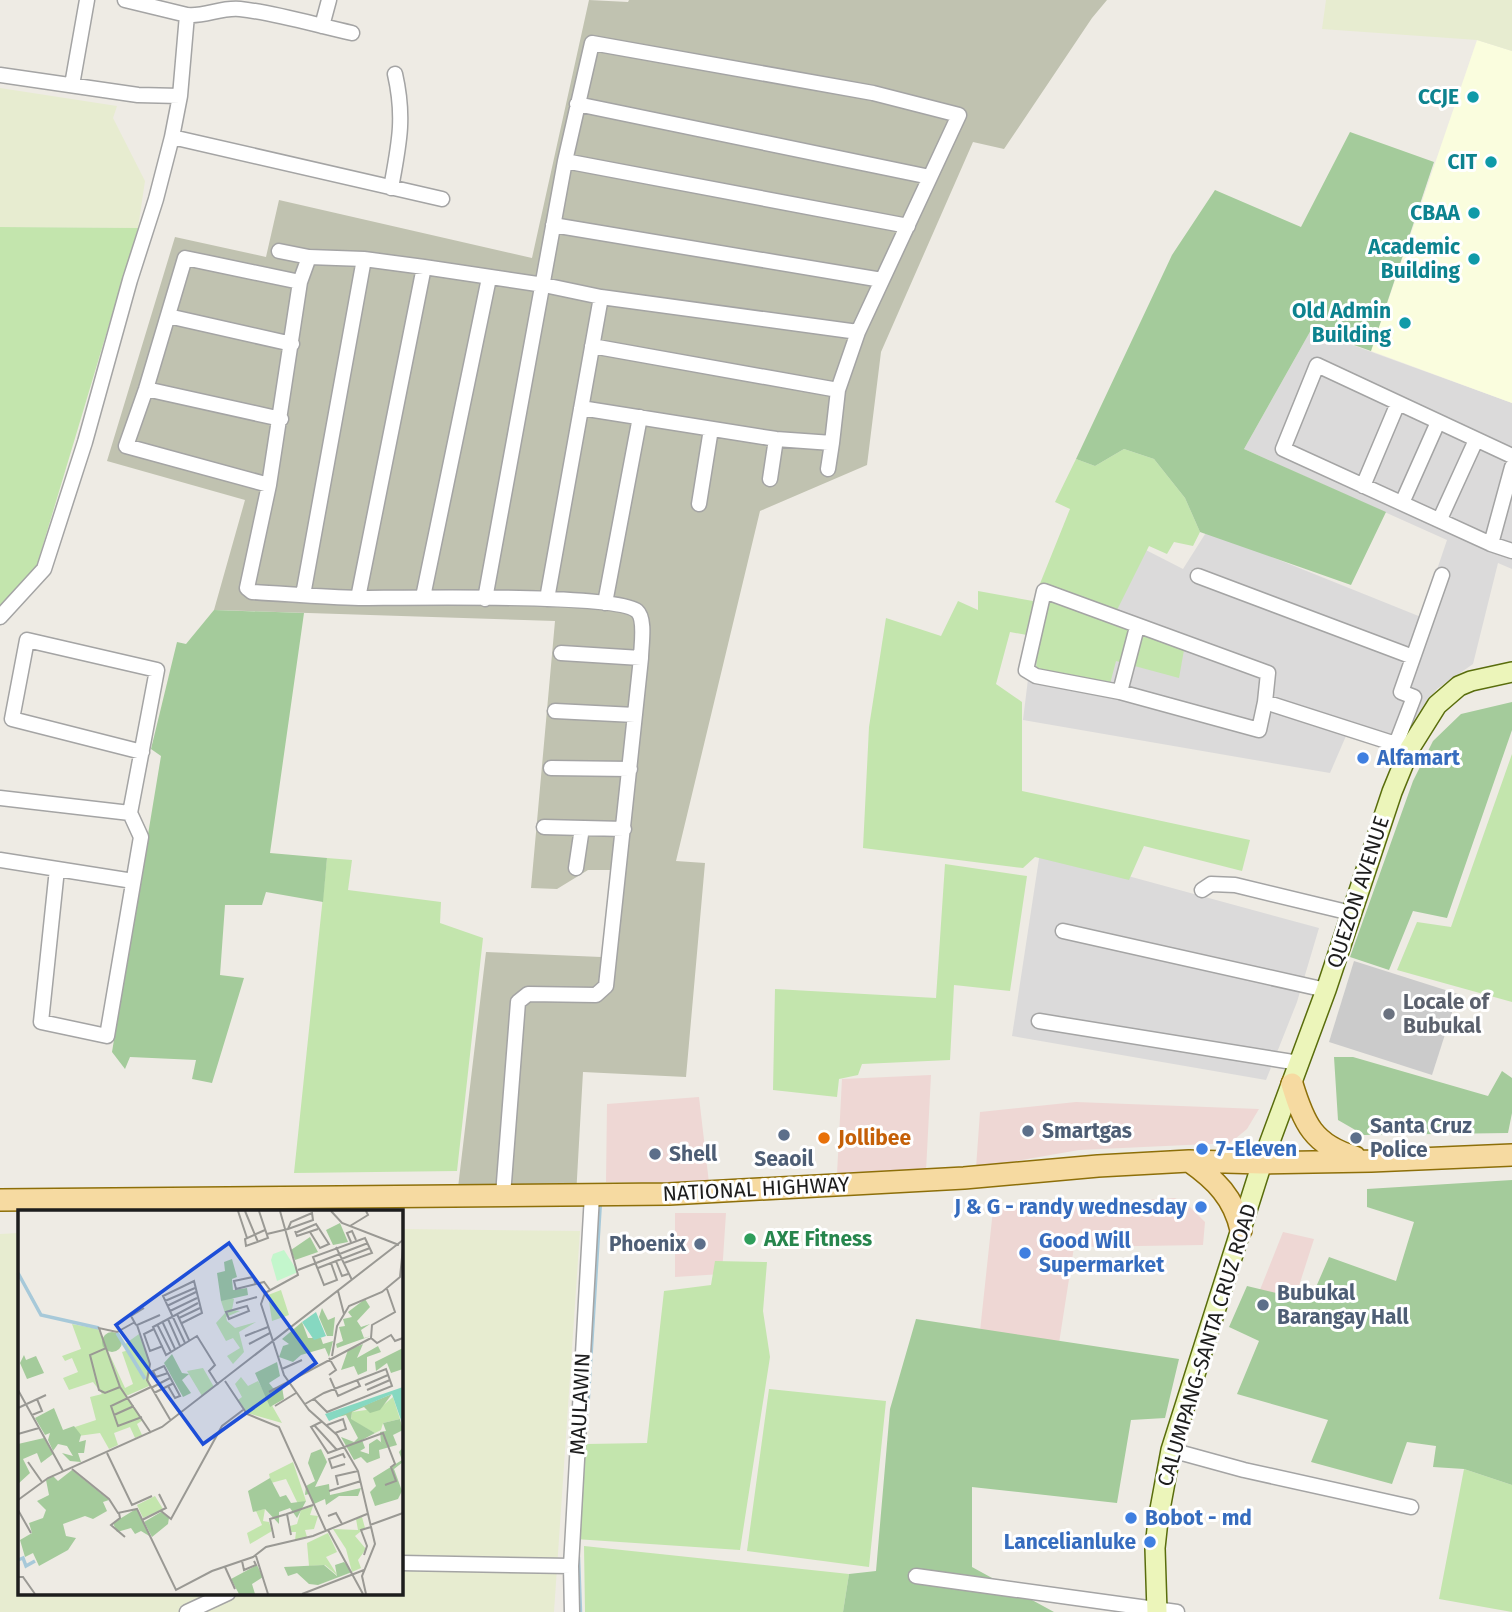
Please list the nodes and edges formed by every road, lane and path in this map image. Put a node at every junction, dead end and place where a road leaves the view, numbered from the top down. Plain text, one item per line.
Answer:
1 (87, 0) edge
2 (125, 0) edge
3 (329, 0) edge
4 (187, 15) junction
5 (321, 26) junction
6 (352, 33) dead end
7 (395, 74) dead end
8 (0, 75) edge
9 (72, 85) junction
10 (180, 96) junction
11 (577, 104) junction
12 (172, 137) junction
13 (565, 161) junction
14 (930, 177) junction
15 (391, 188) junction
16 (442, 199) dead end
17 (553, 225) junction
18 (908, 226) junction
19 (279, 251) dead end
20 (309, 257) junction
21 (364, 259) junction
22 (424, 267) junction
23 (489, 278) junction
24 (882, 280) junction
25 (300, 282) junction
26 (544, 285) junction
27 (601, 298) junction
28 (169, 316) junction
29 (858, 332) junction
30 (292, 344) junction
31 (592, 346) junction
32 (146, 389) junction
33 (838, 390) junction
34 (1398, 403) junction
35 (581, 408) junction
36 (640, 417) junction
37 (281, 419) junction
38 (1438, 422) junction
39 (710, 429) junction
40 (776, 439) junction
41 (1476, 440) junction
42 (832, 443) junction
43 (1512, 456) edge
44 (1512, 467) edge
45 (828, 469) dead end
46 (770, 479) dead end
47 (270, 485) junction
48 (1363, 486) junction
49 (1402, 503) junction
50 (699, 504) dead end
51 (1440, 519) junction
52 (1491, 544) junction
53 (1512, 551) edge
54 (1442, 575) dead end
55 (1198, 576) dead end
56 (303, 595) junction
57 (423, 597) junction
58 (358, 598) junction
59 (485, 598) junction
60 (547, 599) junction
61 (604, 603) junction
62 (0, 617) edge
63 (1137, 626) junction
64 (561, 653) dead end
65 (1413, 657) junction
66 (641, 658) junction
67 (1512, 672) edge
68 (1120, 692) junction
69 (1265, 702) junction
70 (555, 712) dead end
71 (635, 715) junction
72 (1403, 746) junction
73 (142, 752) junction
74 (551, 768) dead end
75 (630, 769) junction
76 (0, 798) edge
77 (130, 813) junction
78 (544, 827) dead end
79 (582, 828) junction
80 (624, 829) junction
81 (0, 860) edge
82 (576, 868) dead end
83 (57, 869) junction
84 (133, 881) junction
85 (1202, 890) dead end
86 (1351, 913) junction
87 (1063, 931) dead end
88 (1326, 990) junction
89 (1039, 1021) dead end
90 (1299, 1063) junction
91 (1292, 1084) junction
92 (1512, 1155) edge
93 (1189, 1161) junction
94 (1371, 1161) junction
95 (1262, 1163) junction
96 (503, 1195) junction
97 (592, 1195) junction
98 (0, 1200) edge
99 (1241, 1230) junction
100 (1171, 1450) junction
101 (1411, 1507) dead end
102 (402, 1563) edge
103 (571, 1566) junction
104 (916, 1576) dead end
105 (226, 1594) edge
106 (1157, 1611) edge
107 (187, 1612) edge
108 (572, 1612) edge
109 (1177, 1612) edge

1 - 9 street
2 - 4 street
3 - 5 street
4 - 5 street
4 - 10 street
5 - 6 street
7 - 15 street
8 - 9 street
9 - 10 street
10 - 12 street
11 - 13 street
11 - 14 street
11 - 14 street
12 - 15 street
12 - 62 street
13 - 17 street
13 - 18 street
14 - 18 street
15 - 16 street
17 - 24 street
17 - 26 street
18 - 24 street
19 - 20 street
20 - 21 street
20 - 25 street
21 - 22 street
21 - 56 street
22 - 23 street
22 - 58 street
23 - 26 street
23 - 57 street
24 - 29 street
25 - 28 street
25 - 30 street
26 - 27 street
26 - 59 street
27 - 29 street
27 - 31 street
28 - 30 street
28 - 32 street
29 - 33 street
30 - 37 street
31 - 33 street
31 - 35 street
32 - 37 street
32 - 47 street
33 - 42 street
34 - 38 street
34 - 48 street
34 - 48 street
35 - 36 street
35 - 60 street
36 - 39 street
36 - 61 street
37 - 47 street
38 - 41 street
38 - 49 street
39 - 40 street
39 - 50 street
40 - 42 street
40 - 46 street
41 - 43 street
41 - 51 street
42 - 45 street
44 - 52 street
47 - 56 street
48 - 49 street
49 - 51 street
51 - 52 street
52 - 53 street
54 - 65 street
55 - 65 street
56 - 58 street
57 - 58 street
57 - 59 street
59 - 60 street
60 - 61 street
61 - 66 street
63 - 68 street
63 - 68 street
63 - 69 street
64 - 66 street
65 - 72 street
66 - 71 street
67 - 72 main road, QUEZON AVENUE
68 - 69 street
69 - 72 street
70 - 71 street
71 - 75 street
72 - 86 main road, QUEZON AVENUE
73 - 73 street
73 - 77 street
74 - 75 street
75 - 80 street
76 - 77 street
77 - 84 street
78 - 79 street
79 - 80 street
79 - 82 street
80 - 96 street
81 - 83 street
83 - 84 street
83 - 84 street
85 - 86 street
86 - 88 main road, QUEZON AVENUE
87 - 88 street
88 - 90 main road, QUEZON AVENUE
89 - 90 street
90 - 91 main road, QUEZON AVENUE
91 - 94 main road
91 - 95 main road, QUEZON AVENUE
92 - 94 main road, NATIONAL HIGHWAY
93 - 95 main road, NATIONAL HIGHWAY
93 - 97 main road, NATIONAL HIGHWAY
93 - 99 main road
94 - 95 main road, NATIONAL HIGHWAY
95 - 99 main road, CALUMPANG-SANTA CRUZ ROAD
96 - 97 main road, NATIONAL HIGHWAY
96 - 98 main road, NATIONAL HIGHWAY
97 - 103 street, MAULAWIN
99 - 100 main road, CALUMPANG-SANTA CRUZ ROAD
100 - 101 street
100 - 106 main road, CALUMPANG-SANTA CRUZ ROAD
102 - 103 street
103 - 108 street, MAULAWIN
104 - 106 street
105 - 107 street
106 - 109 street

